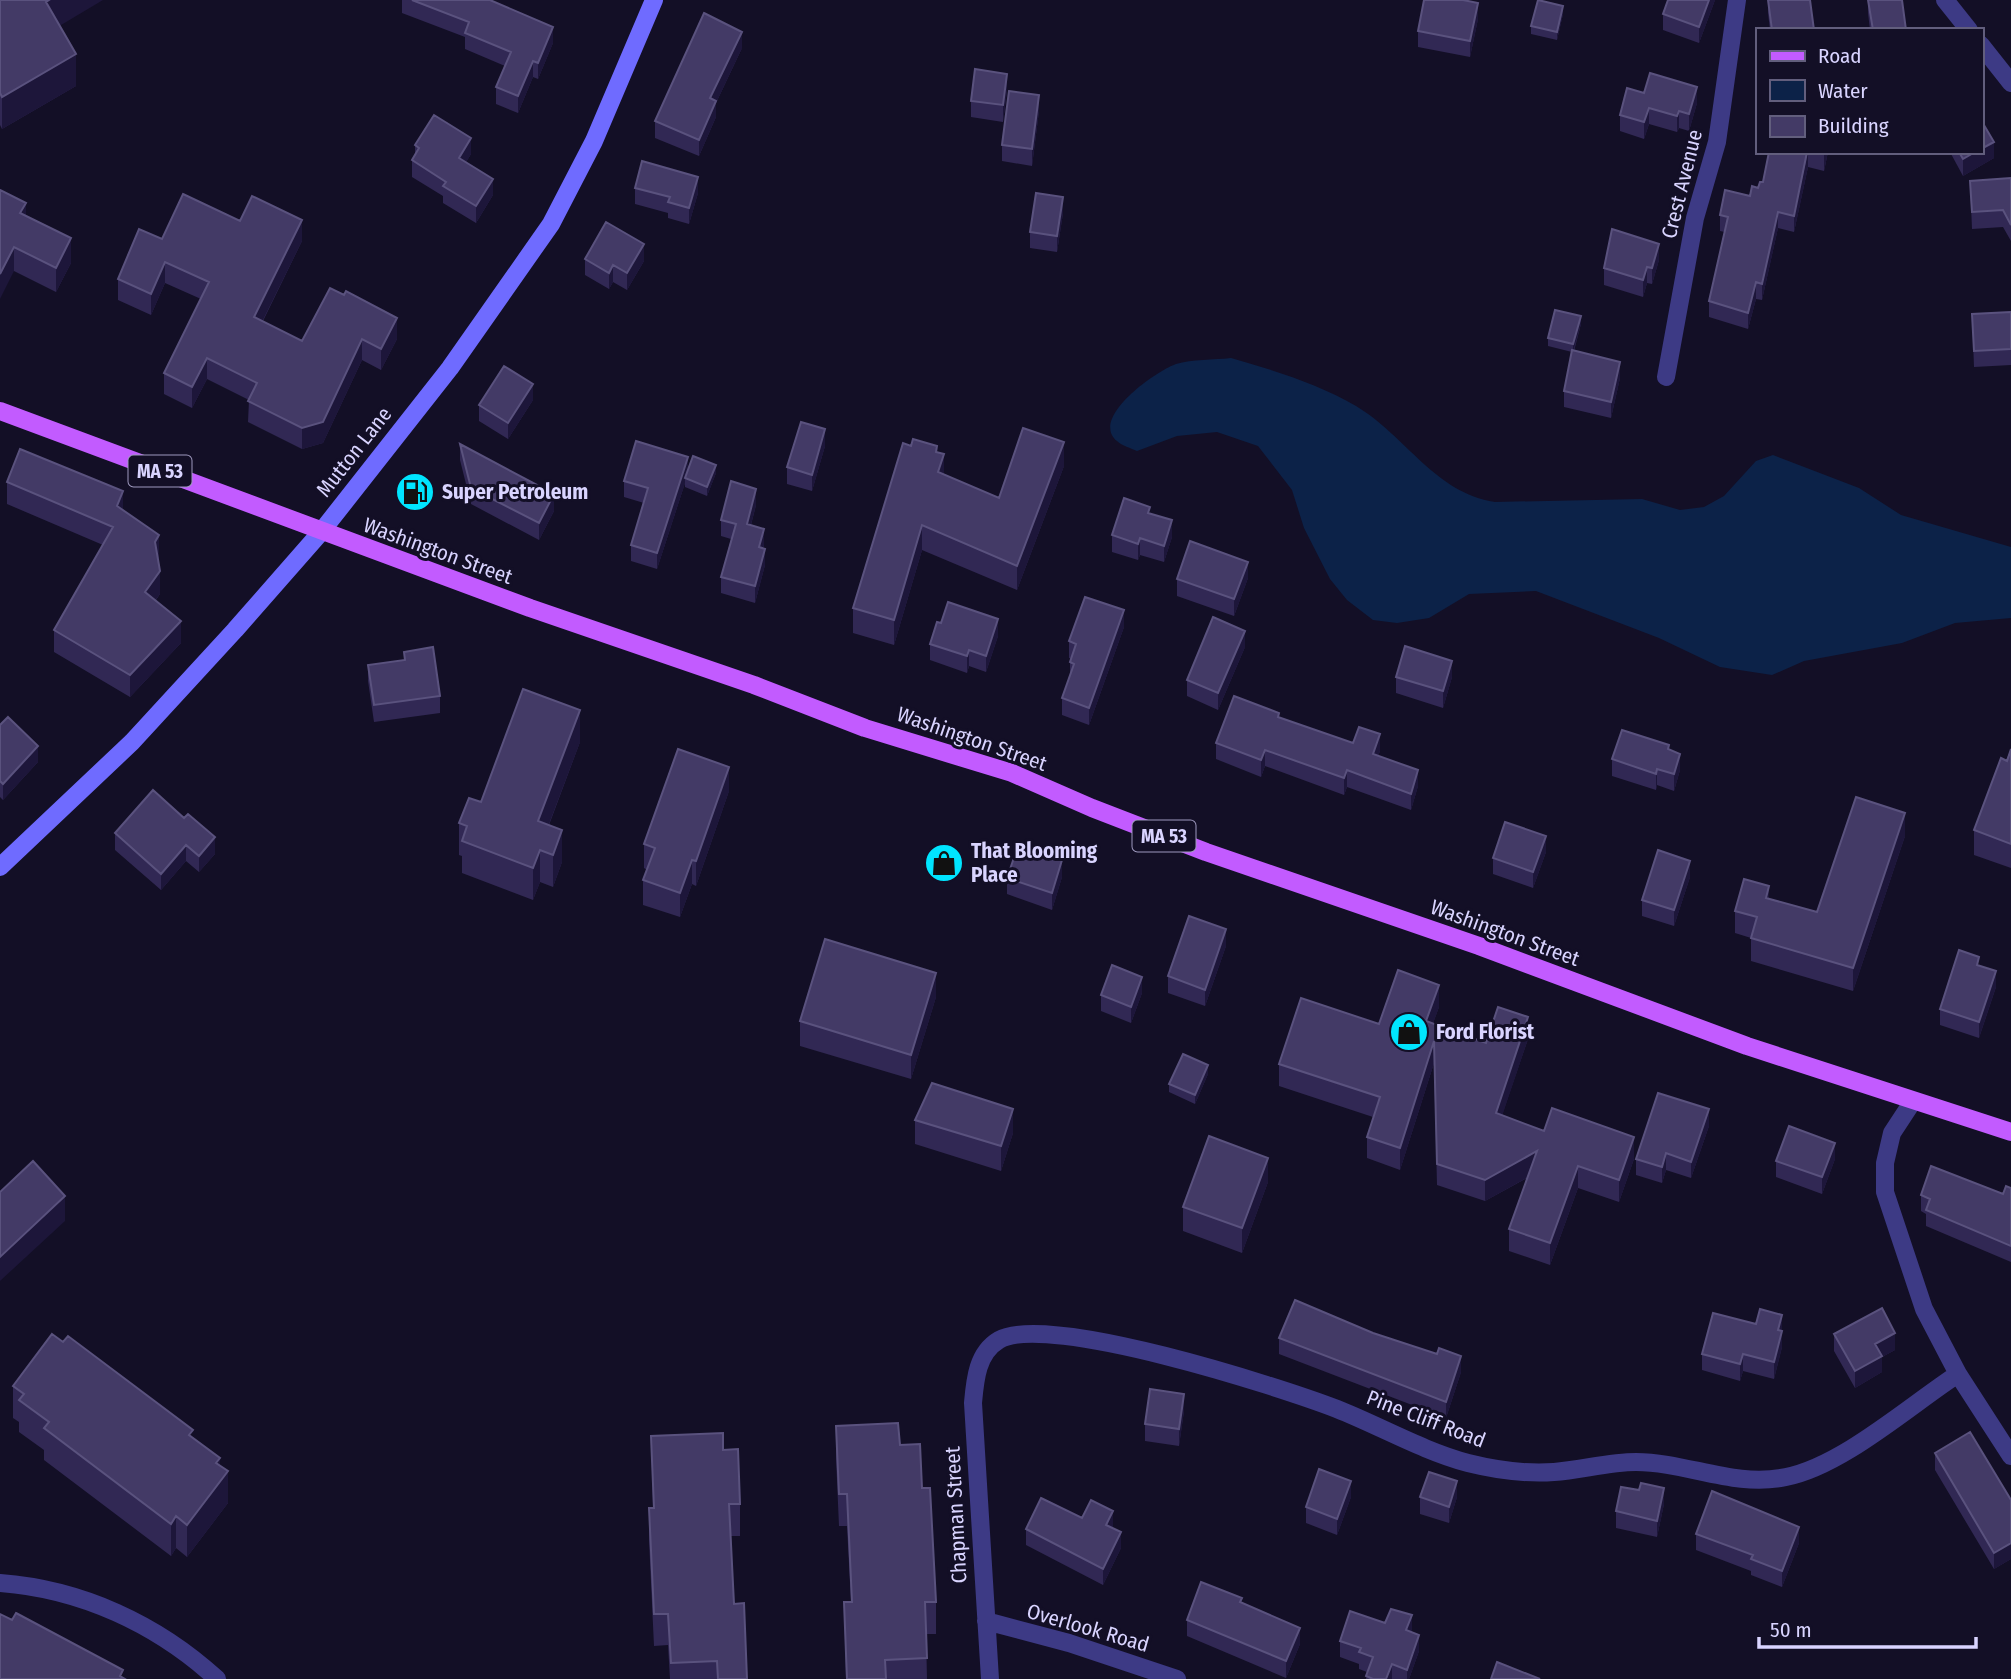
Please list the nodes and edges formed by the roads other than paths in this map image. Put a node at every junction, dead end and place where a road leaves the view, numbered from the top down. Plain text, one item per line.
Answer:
1 (654, 0) edge
2 (1737, 0) edge
3 (1945, 0) edge
4 (1967, 28) edge
5 (1983, 48) edge
6 (2011, 83) edge
7 (1665, 377) dead end
8 (0, 411) edge
9 (321, 532) junction
10 (0, 867) edge
11 (1913, 1101) junction
12 (2011, 1132) edge
13 (986, 1351) joint
14 (1958, 1374) junction
15 (2011, 1456) edge
16 (0, 1583) edge
17 (986, 1621) junction
18 (217, 1679) edge
19 (990, 1679) edge
20 (1177, 1679) edge

1 - 9 street, Mutton Lane
2 - 7 street, Crest Avenue
3 - 4 street
5 - 6 street
8 - 9 main road, Washington Street / MA 53
9 - 10 street, Mutton Lane
9 - 11 main road, Washington Street / MA 53
11 - 12 main road, Washington Street / MA 53
11 - 14 street
13 - 14 street, Pine Cliff Road
13 - 17 street, Chapman Street
14 - 15 street
16 - 18 street
17 - 19 street, Chapman Street
17 - 20 street, Overlook Road

